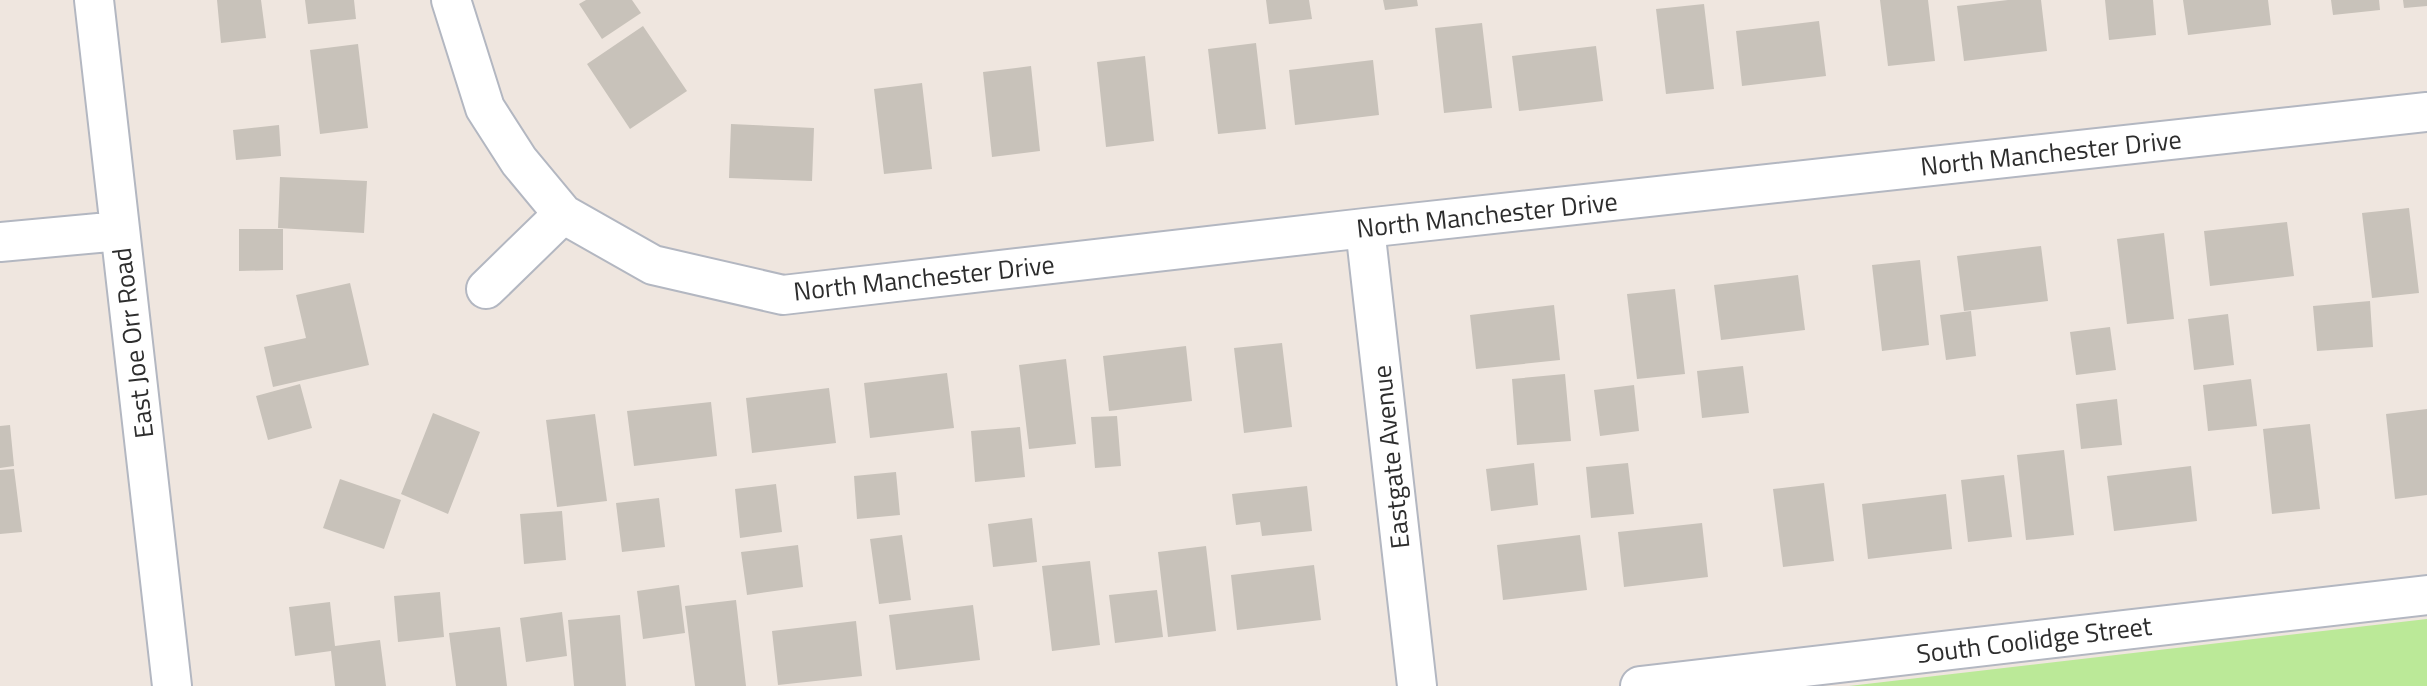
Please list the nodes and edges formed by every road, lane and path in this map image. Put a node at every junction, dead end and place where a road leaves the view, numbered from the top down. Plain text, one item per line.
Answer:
1 (94, 0) edge
2 (452, 0) edge
3 (2427, 111) edge
4 (563, 214) junction
5 (1365, 228) junction
6 (120, 231) junction
7 (0, 242) edge
8 (486, 289) dead end
9 (2427, 595) edge
10 (172, 686) edge
11 (1417, 686) edge
12 (1640, 686) edge

1 - 6 street, East Joe Orr Road
2 - 4 street
3 - 5 street, North Manchester Drive
4 - 5 street, North Manchester Drive
4 - 8 street
5 - 11 street, Eastgate Avenue
6 - 7 street
6 - 10 street, East Joe Orr Road
9 - 12 street, South Coolidge Street

